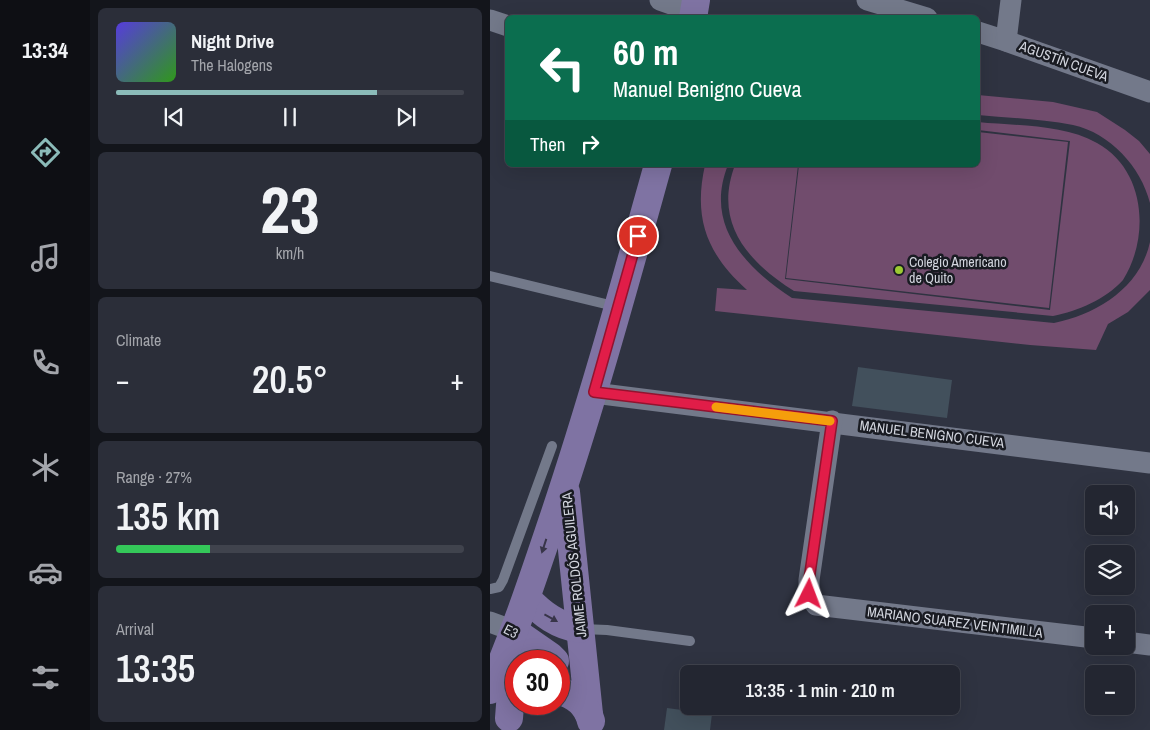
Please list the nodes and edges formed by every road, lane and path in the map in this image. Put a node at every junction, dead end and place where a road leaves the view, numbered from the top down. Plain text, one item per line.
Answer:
1 (660, 0) edge
2 (1012, 0) edge
3 (871, 1) edge
4 (695, 10) edge
5 (917, 15) edge
6 (490, 20) edge
7 (505, 25) edge
8 (980, 33) edge
9 (1006, 41) junction
10 (1150, 92) edge
11 (657, 167) edge
12 (490, 276) edge
13 (619, 307) junction
14 (594, 392) junction
15 (832, 421) junction
16 (552, 446) dead end
17 (1150, 463) edge
18 (565, 483) junction
19 (490, 589) edge
20 (527, 598) junction
21 (580, 629) junction
22 (1085, 637) edge
23 (500, 638) edge
24 (690, 641) dead end
25 (1135, 643) edge
26 (1150, 645) edge
27 (533, 650) edge
28 (570, 683) edge
29 (490, 690) edge
30 (584, 715) edge
31 (511, 717) edge

1 - 4 street
2 - 9 street
3 - 5 street
6 - 7 street
8 - 9 street, AGUSTÍN CUEVA
9 - 10 street, AGUSTÍN CUEVA
11 - 13 street
12 - 13 lane
13 - 14 street
14 - 15 street, MANUEL BENIGNO CUEVA
14 - 18 street
15 - 17 street, MANUEL BENIGNO CUEVA
15 - 22 street, MARIANO SUAREZ VEINTIMILLA
16 - 19 lane
18 -> 20 street, JAIME ROLDÓS AGUILERA
18 - 21 street, JAIME ROLDÓS AGUILERA
20 -> 21 street
20 - 23 street, JAIME ROLDÓS AGUILERA
21 - 24 lane
21 - 30 street, JAIME ROLDÓS AGUILERA
23 - 27 street, E3
23 - 29 street, JAIME ROLDÓS AGUILERA
23 - 31 street, E3
25 - 26 street
28 - 30 street

